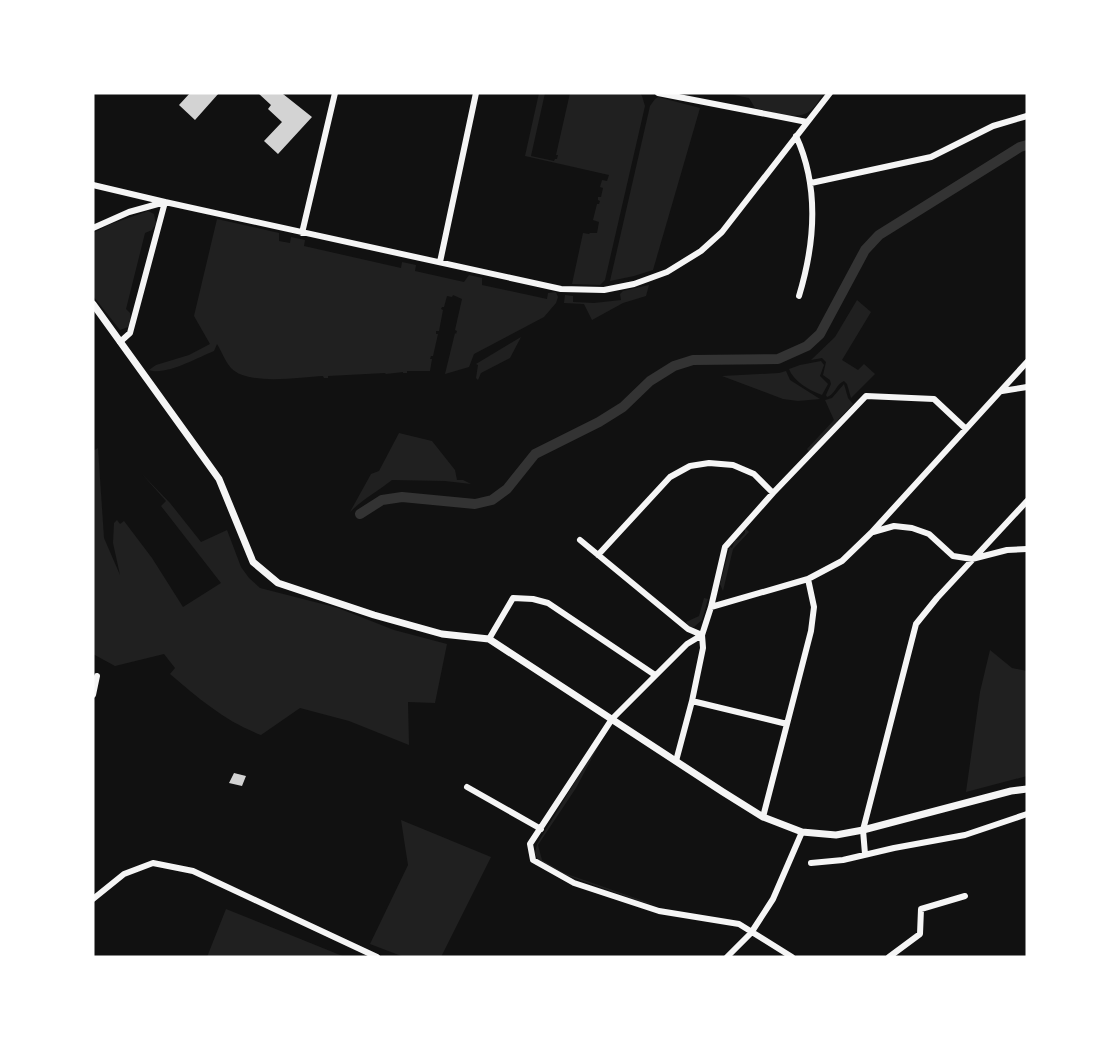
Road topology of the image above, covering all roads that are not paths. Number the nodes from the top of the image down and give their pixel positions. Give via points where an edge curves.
1 (335, 93) edge
2 (476, 93) edge
3 (658, 93) edge
4 (830, 93) edge
5 (1027, 116) edge
6 (807, 122) junction
7 (796, 136) junction
8 (811, 183) junction
9 (93, 185) edge
10 (165, 202) junction
11 (93, 228) edge
12 (302, 233) junction
13 (440, 262) junction
14 (799, 296) dead end
15 (93, 304) edge
16 (120, 342) junction
17 (1027, 362) edge
18 (1027, 387) edge
19 (1002, 391) junction
20 (966, 429) junction
21 (773, 493) junction
22 (1027, 500) edge
23 (871, 533) junction
24 (580, 540) dead end
25 (1027, 549) edge
26 (598, 555) junction
27 (972, 559) junction
28 (808, 579) junction
29 (711, 607) junction
30 (702, 635) junction
31 (489, 639) junction
32 (655, 675) junction
33 (97, 676) dead end
34 (93, 695) edge
35 (692, 701) junction
36 (612, 719) junction
37 (787, 724) junction
38 (676, 761) junction
39 (467, 787) dead end
40 (1027, 789) edge
41 (1027, 814) edge
42 (763, 817) junction
43 (541, 829) junction
44 (863, 830) junction
45 (802, 832) junction
46 (865, 854) junction
47 (811, 863) dead end
48 (965, 896) dead end
49 (93, 899) edge
50 (751, 933) junction
51 (377, 957) edge
52 (726, 957) edge
53 (792, 957) edge
54 (889, 957) edge

1 - 12 street
2 - 13 street
3 - 6 street
4 - 6 street
5 - 8 street via 993,126 931,157
6 - 7 street
7 - 8 street
7 - 13 street via 722,232 667,272 634,284 604,290 561,289
8 - 14 street via 813,231
9 - 10 street
10 - 11 street
10 - 12 street
10 - 16 street via 130,333
12 - 13 street
15 - 16 street
16 - 31 street via 219,479 253,562 278,583 442,634
17 - 19 street
18 - 19 street
19 - 20 street
20 - 21 street via 934,399 866,396
20 - 23 street
21 - 26 street via 754,474 733,465 690,466 670,477
21 - 29 street via 725,547
22 - 27 street
23 - 27 street via 894,526 912,528 929,534 953,556
23 - 28 street via 842,561
24 - 26 street
25 - 27 street
26 - 30 street via 688,629
27 - 44 street via 916,624
28 - 29 street
28 - 37 street via 814,607 811,631
29 - 30 street
30 - 32 street
30 - 35 street
31 - 32 street via 513,598 533,599 548,603
31 - 36 street
32 - 36 street
33 - 34 street
35 - 37 street
35 - 38 street
36 - 38 street
36 - 43 street
37 - 42 street
38 - 42 street
39 - 43 street
40 - 44 street
41 - 46 street via 965,835
42 - 45 street
43 - 50 street via 530,844 533,860 574,883 659,911 739,924
44 - 45 street via 836,835
44 - 46 street
45 - 50 street via 773,899
46 - 47 street
48 - 54 street via 920,909 920,934
49 - 51 street via 124,874 153,863 193,872
50 - 52 street
50 - 53 street

